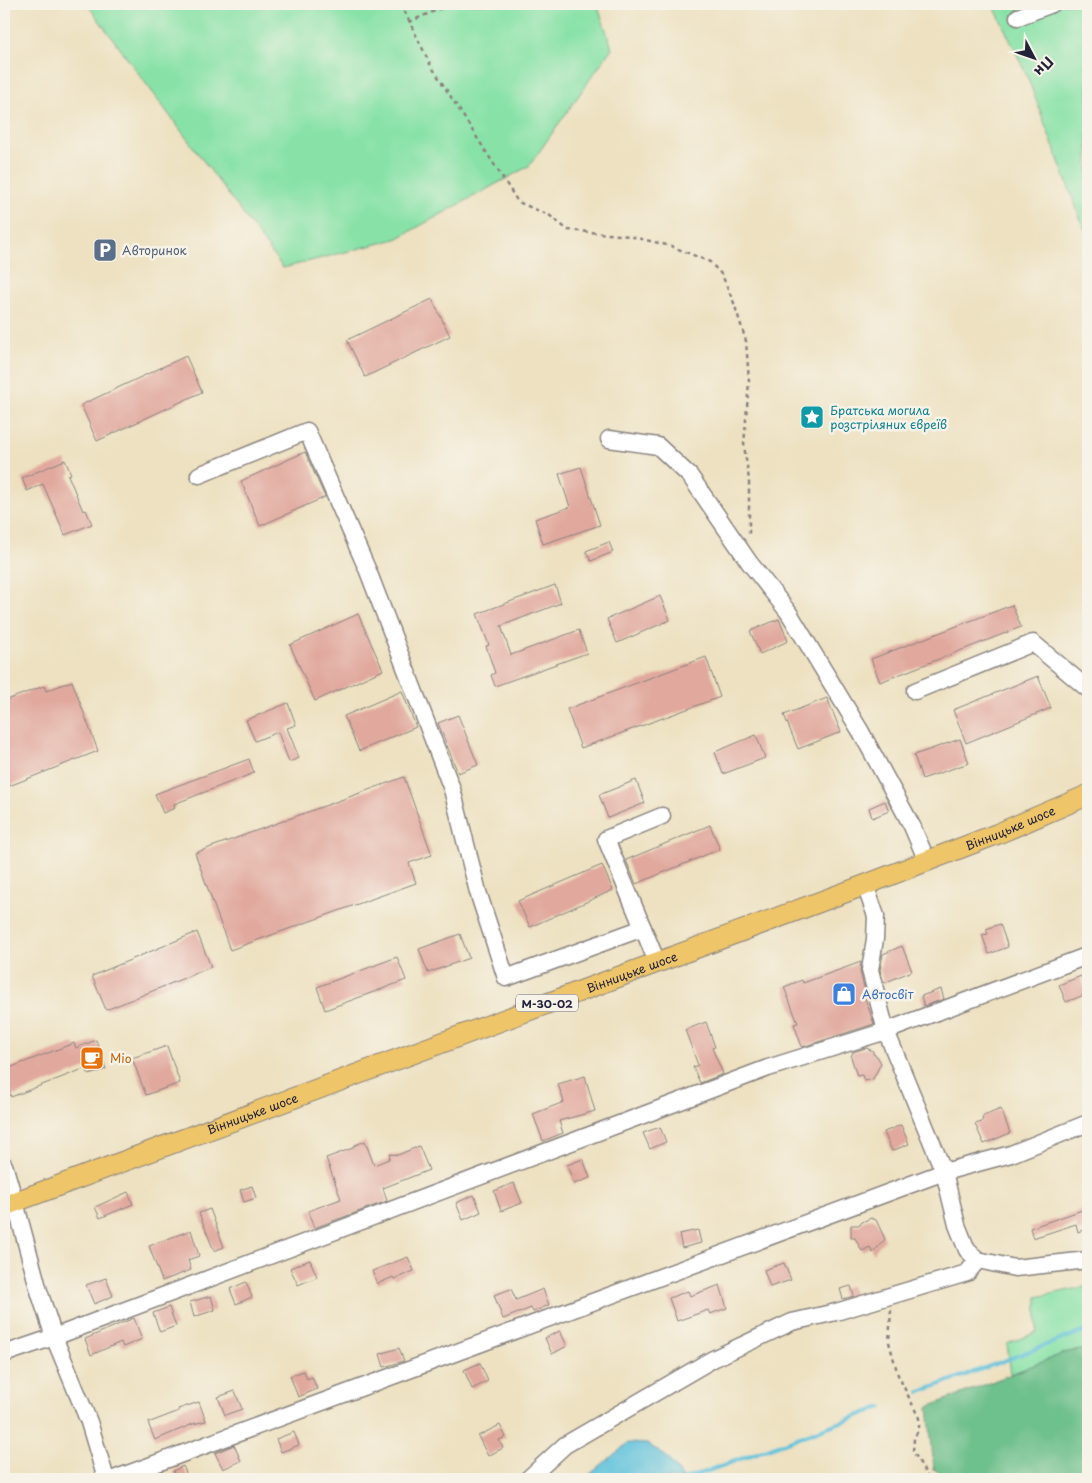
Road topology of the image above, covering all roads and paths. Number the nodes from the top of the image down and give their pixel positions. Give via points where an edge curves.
1 (401, 4) edge
2 (451, 4) edge
3 (1052, 4) edge
4 (1018, 17) dead end
5 (409, 22) junction
6 (609, 439) dead end
7 (199, 475) dead end
8 (749, 562) junction
9 (1088, 689) edge
10 (915, 691) dead end
11 (1088, 795) edge
12 (662, 816) dead end
13 (927, 861) junction
14 (865, 885) junction
15 (643, 928) junction
16 (1084, 957) dead end
17 (657, 962) junction
18 (886, 1031) junction
19 (1088, 1124) edge
20 (4, 1164) edge
21 (944, 1172) junction
22 (6, 1180) edge
23 (10, 1204) edge
24 (978, 1260) junction
25 (1088, 1260) edge
26 (1015, 1268) junction
27 (967, 1273) junction
28 (892, 1295) junction
29 (54, 1337) junction
30 (4, 1354) edge
31 (532, 1476) edge
32 (106, 1479) edge
33 (114, 1479) edge
34 (518, 1479) edge
35 (929, 1479) edge

1 - 5 path
2 - 5 path
3 - 4 street
5 - 8 path via 430,64 518,202 549,215 568,230 629,236 671,246 710,262 722,275 746,341 749,381 744,445 749,480
6 - 8 street via 658,446 690,476
7 - 15 street via 307,431 368,570 452,789 478,892 506,978
8 - 13 street via 790,613 861,732 912,826
9 - 10 street via 1034,643
11 - 13 main road, Вінницьке шосе / М-30-02
12 - 15 street via 606,839
13 - 14 main road, Вінницьке шосе / М-30-02
14 - 17 main road, Вінницьке шосе / М-30-02
14 - 18 street via 876,916 870,970
15 - 17 street
16 - 18 street
17 - 23 main road, Вінницьке шосе / М-30-02
18 - 21 street
18 - 29 street via 758,1072
19 - 21 street via 1011,1154
20 - 22 street
21 - 24 street via 957,1225 967,1250
21 - 33 street
22 - 23 street
23 - 29 street
24 - 26 street
24 - 27 street
25 - 26 street
26 - 27 street
27 - 28 street
28 - 31 street via 792,1322 713,1359 565,1445
28 - 35 path via 889,1342 898,1375 919,1418 913,1451
29 - 30 street
29 - 32 street via 88,1422
31 - 34 street

